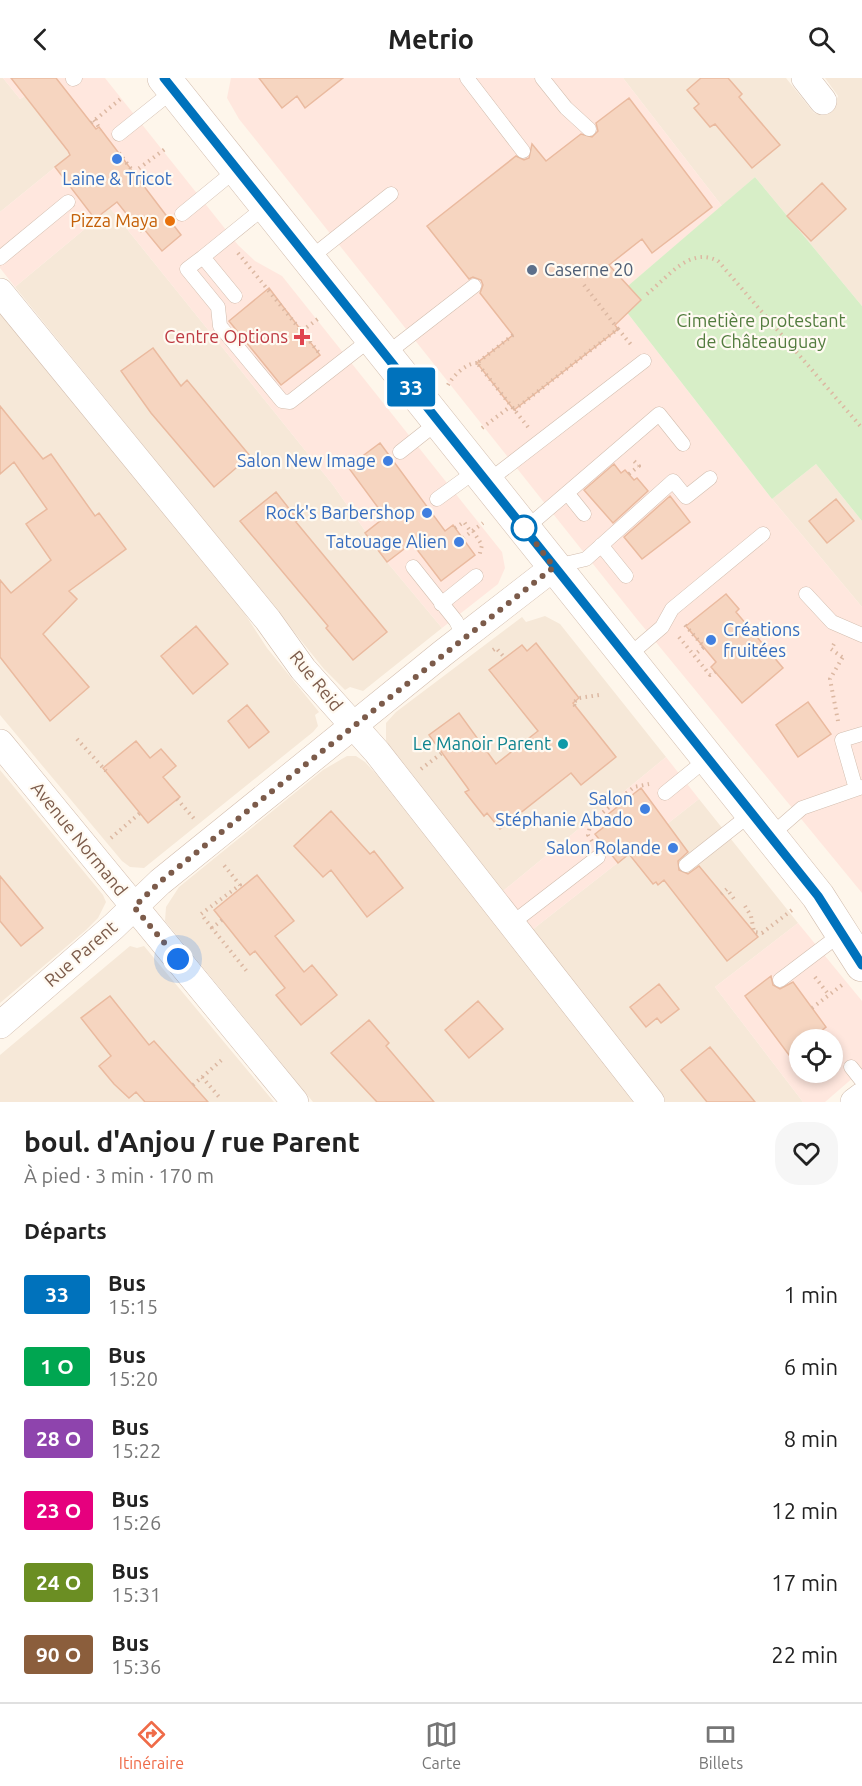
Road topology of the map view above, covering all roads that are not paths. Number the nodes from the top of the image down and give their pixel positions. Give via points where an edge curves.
1 (467, 78) edge
2 (542, 78) edge
3 (805, 78) edge
4 (176, 82) edge
5 (823, 101) dead end
6 (589, 129) dead end
7 (119, 134) dead end
8 (524, 150) dead end
9 (237, 169) junction
10 (391, 194) dead end
11 (68, 202) dead end
12 (266, 206) junction
13 (182, 214) dead end
14 (0, 258) edge
15 (203, 258) junction
16 (309, 259) junction
17 (474, 286) dead end
18 (0, 292) edge
19 (235, 296) dead end
20 (378, 346) junction
21 (644, 362) dead end
22 (439, 422) junction
23 (683, 444) dead end
24 (400, 452) dead end
25 (482, 476) junction
26 (710, 478) dead end
27 (568, 494) junction
28 (437, 499) dead end
29 (584, 514) dead end
30 (525, 529) junction
31 (763, 534) dead end
32 (601, 545) junction
33 (413, 567) dead end
34 (554, 567) junction
35 (476, 570) road end
36 (626, 576) dead end
37 (806, 594) dead end
38 (441, 604) junction
39 (862, 635) edge
40 (464, 637) junction
41 (627, 657) junction
42 (353, 726) junction
43 (862, 734) edge
44 (0, 742) edge
45 (708, 758) junction
46 (859, 788) edge
47 (665, 793) dead end
48 (761, 824) junction
49 (598, 857) dead end
50 (686, 865) dead end
51 (134, 907) junction
52 (511, 924) junction
53 (852, 929) edge
54 (856, 972) edge
55 (780, 980) dead end
56 (0, 1025) edge
57 (851, 1067) dead end
58 (862, 1081) edge
59 (862, 1096) edge
60 (295, 1102) edge
61 (651, 1102) edge
62 (854, 1102) edge

1 - 8 lane
2 - 6 lane
3 - 5 street
4 - 7 lane
4 - 9 street
9 - 12 street
9 - 13 lane
10 - 16 lane
11 - 14 lane
12 - 15 lane
12 - 16 street
15 - 19 lane
15 - 20 lane via 187,269 218,307 220,326 282,401 290,402
16 - 20 street
17 - 20 lane
18 - 42 street, Rue Reid
20 - 22 street
21 - 25 lane
22 - 24 lane
22 - 25 street
23 - 27 lane via 659,414
25 - 28 lane
25 - 30 street
26 - 32 lane via 686,497 673,481
27 - 29 lane
27 - 30 lane
30 - 34 street
31 - 41 lane via 672,609 662,627
32 - 34 lane via 586,559
32 - 36 lane
33 - 38 lane
34 - 40 street, Rue Parent
34 - 41 street
35 - 38 lane
37 - 39 lane via 832,622
38 - 40 lane
40 - 42 street, Rue Parent
41 - 45 street
42 - 51 street, Rue Parent via 204,836
42 - 52 street, Rue Reid
43 - 46 lane via 842,740
44 - 51 street, Avenue Normand
45 - 47 lane
45 - 48 street
46 - 48 lane
48 - 50 lane
48 - 53 street via 805,903
49 - 52 lane
51 - 56 street, Rue Parent
51 - 60 street, Avenue Normand
52 - 61 street, Rue Reid
53 - 54 street
53 - 55 lane
57 - 58 lane
59 - 62 street

